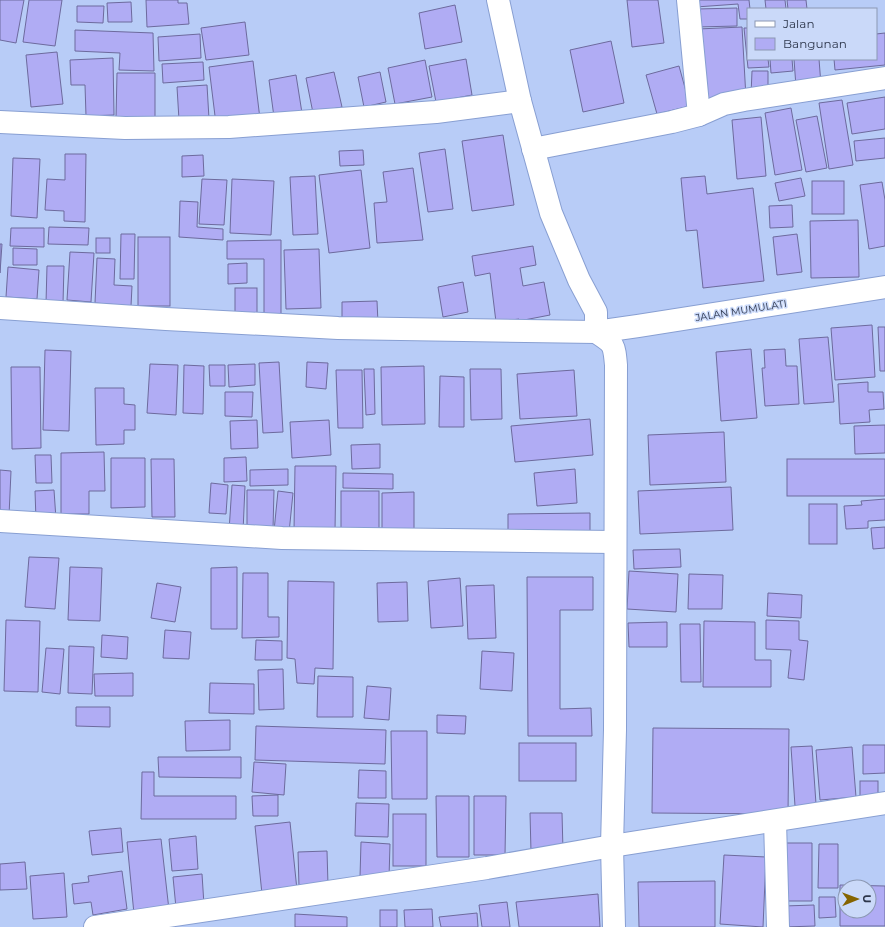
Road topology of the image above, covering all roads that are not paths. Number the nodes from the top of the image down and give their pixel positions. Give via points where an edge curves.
1 (498, 0) edge
2 (688, 0) edge
3 (885, 78) edge
4 (520, 102) junction
5 (699, 115) junction
6 (0, 122) edge
7 (533, 149) junction
8 (885, 287) edge
9 (0, 308) edge
10 (596, 332) junction
11 (0, 521) edge
12 (614, 542) junction
13 (885, 803) edge
14 (775, 820) junction
15 (612, 846) junction
16 (99, 927) edge
17 (614, 927) edge
18 (778, 927) edge

1 - 4 street
2 - 5 street
3 - 5 street via 744,100 724,104
4 - 6 street via 436,112 229,127 125,128
4 - 7 street
5 - 7 street
7 - 10 street via 551,213 579,280 596,312
8 - 10 street, JALAN MUMULATI
9 - 10 street, JALAN MUMULATI via 338,328
10 - 12 street via 612,343 615,352
11 - 12 street via 282,538
12 - 15 street via 615,730
13 - 14 street
14 - 15 street
14 - 18 street
15 - 16 street via 487,868
15 - 17 street

